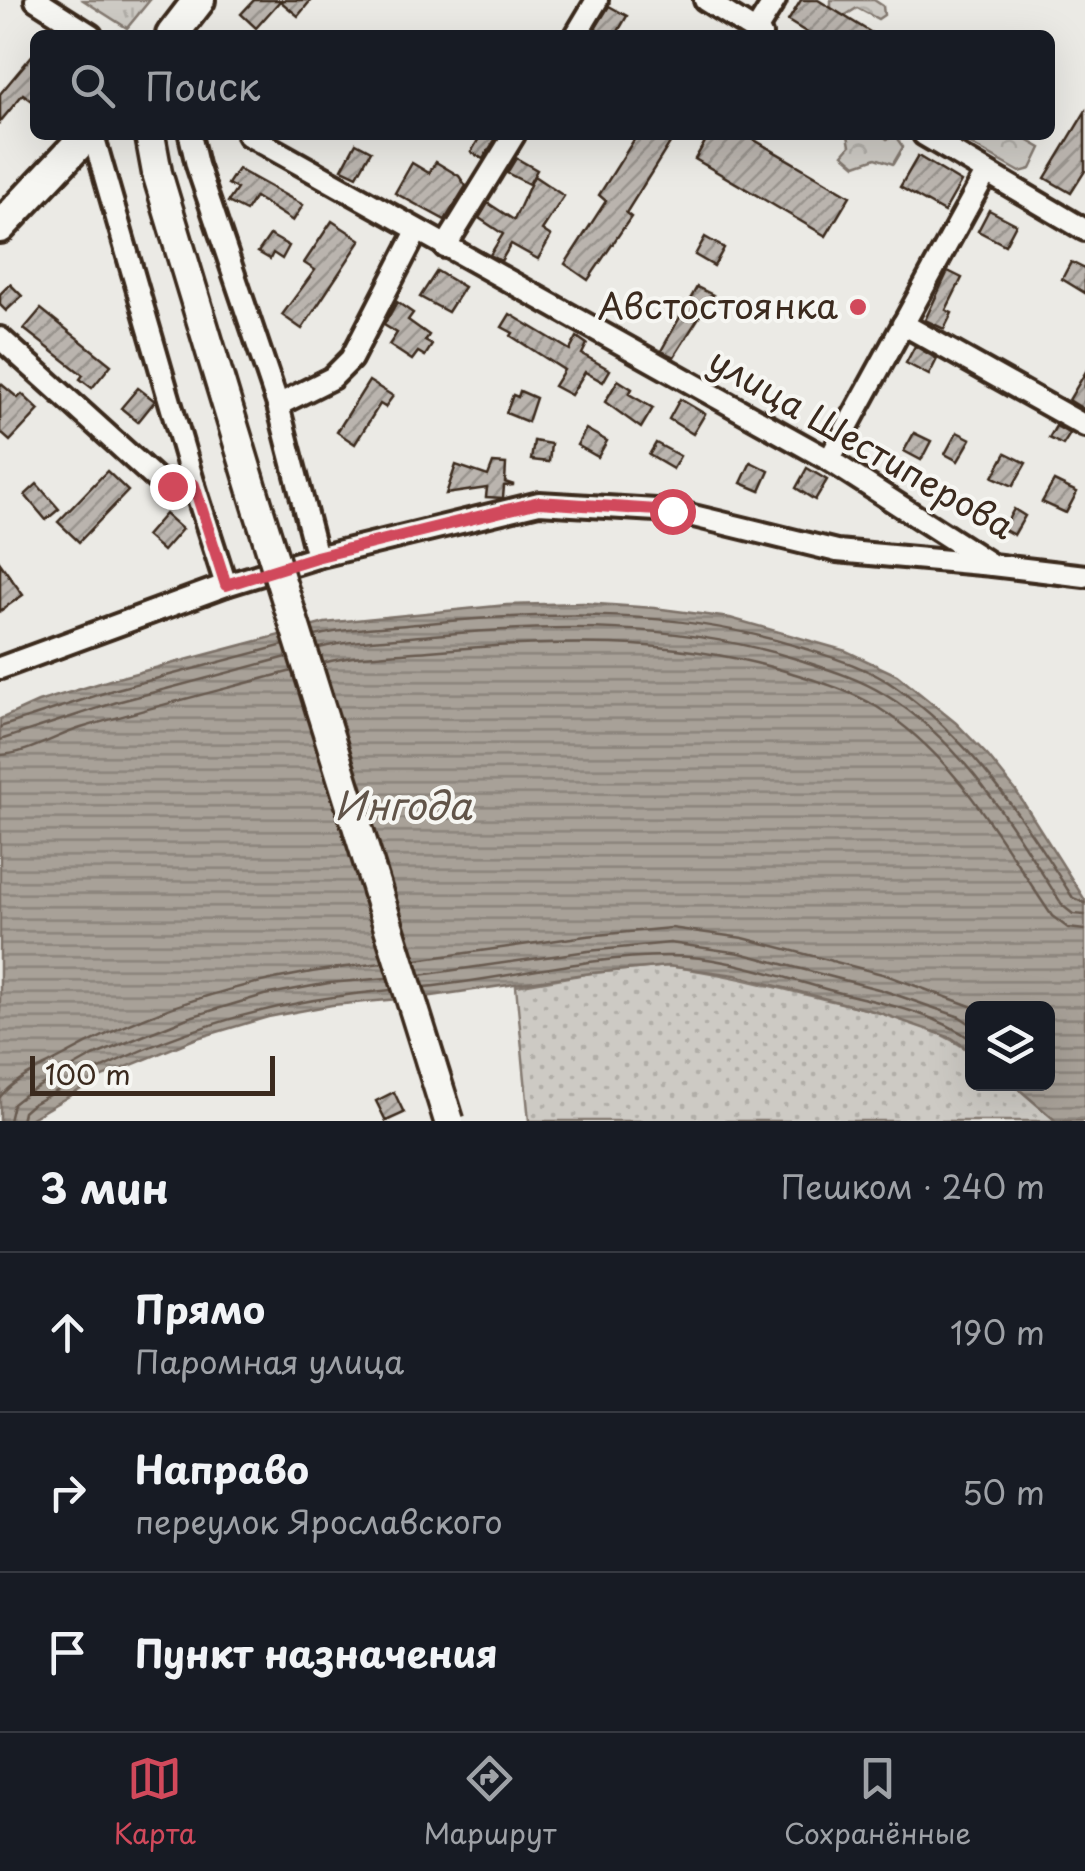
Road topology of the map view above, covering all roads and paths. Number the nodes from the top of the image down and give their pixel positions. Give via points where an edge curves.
1 (36, 0) edge
2 (199, 0) edge
3 (597, 0) edge
4 (705, 0) edge
5 (775, 0) edge
6 (83, 30) edge
7 (176, 30) edge
8 (579, 30) edge
9 (753, 30) edge
10 (760, 30) edge
11 (85, 140) edge
12 (91, 140) edge
13 (151, 140) edge
14 (191, 140) edge
15 (257, 140) edge
16 (511, 140) edge
17 (938, 140) edge
18 (986, 172) junction
19 (0, 227) edge
20 (1085, 230) edge
21 (417, 231) junction
22 (446, 247) junction
23 (903, 324) junction
24 (0, 338) edge
25 (278, 405) junction
26 (1085, 426) edge
27 (830, 460) junction
28 (194, 485) junction
29 (316, 557) junction
30 (992, 566) junction
31 (1085, 576) edge
32 (226, 585) junction
33 (0, 668) edge
34 (449, 1121) edge

1 - 6 street
2 - 7 main road
3 - 8 street
4 - 9 street
5 - 10 street
11 - 19 main road
12 - 28 street
13 - 34 street, bridge
14 - 25 street
15 - 21 street, улица Шестиперова
16 - 22 street
17 - 18 street
18 - 20 street
18 - 23 street
21 - 22 street, улица Шестиперова
21 - 25 street via 351,359 332,378
22 - 27 street, улица Шестиперова
23 - 26 street
23 - 27 street
24 - 28 street via 156,478
25 - 29 street
27 - 30 street, улица Шестиперова
28 - 32 street
29 - 30 street via 539,502 672,511 837,551
29 - 32 street
30 - 31 street, улица Шестиперова
32 - 33 street

